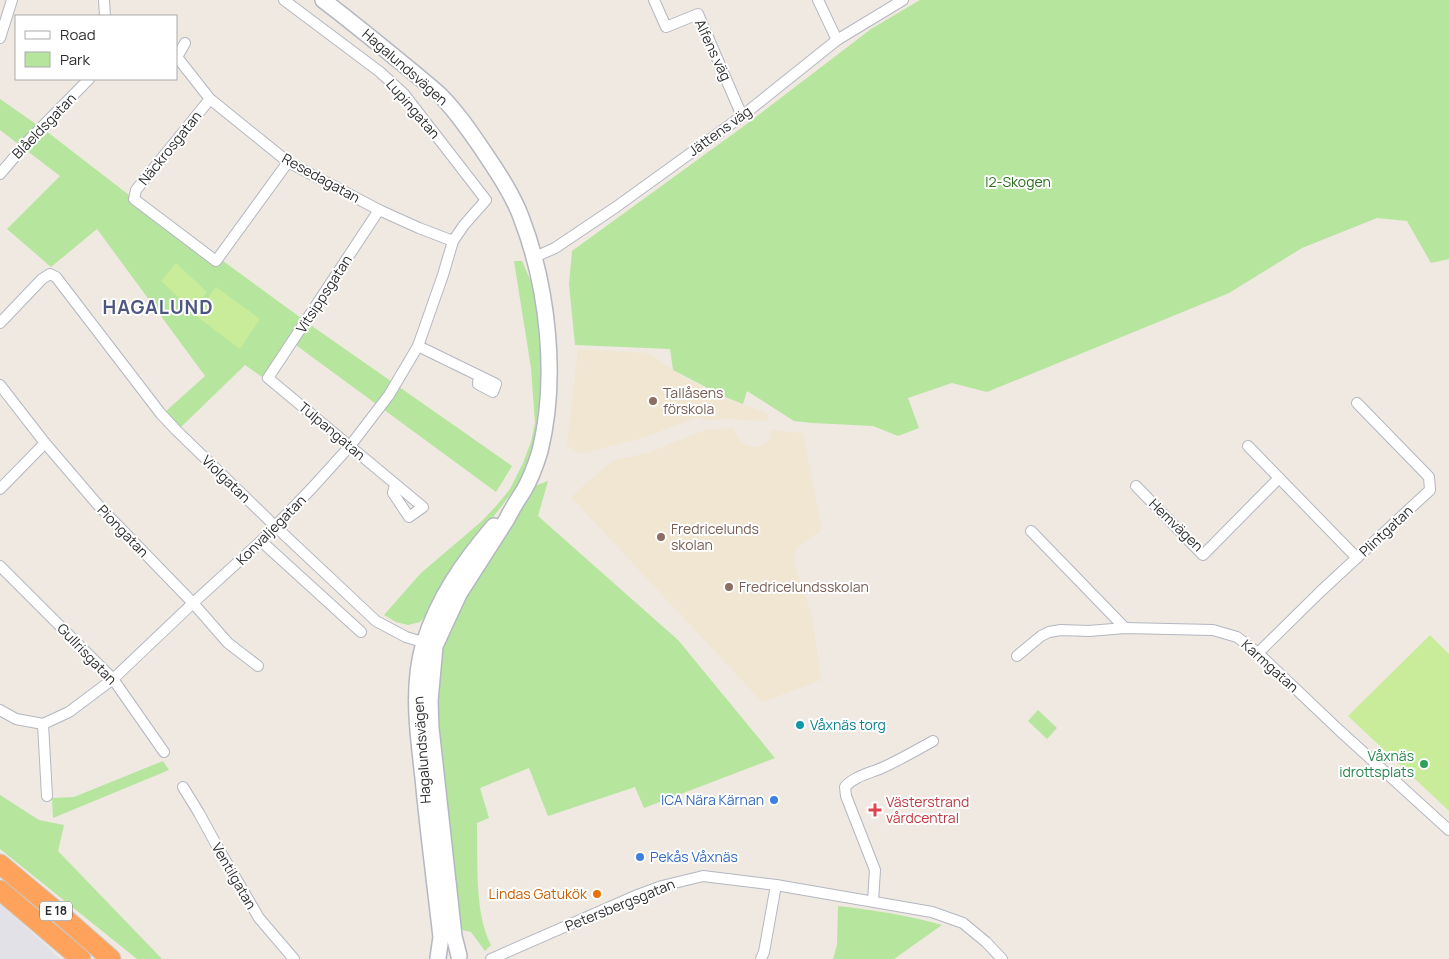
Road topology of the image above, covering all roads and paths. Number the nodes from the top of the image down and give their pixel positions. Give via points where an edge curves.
1 (12, 0) edge
2 (104, 0) edge
3 (284, 0) edge
4 (323, 0) edge
5 (654, 0) edge
6 (818, 0) edge
7 (902, 0) edge
8 (105, 15) edge
9 (0, 38) edge
10 (837, 40) junction
11 (185, 43) dead end
12 (178, 55) edge
13 (178, 58) edge
14 (88, 80) edge
15 (210, 99) junction
16 (742, 116) junction
17 (288, 162) junction
18 (0, 174) edge
19 (379, 210) junction
20 (453, 241) junction
21 (534, 257) junction
22 (0, 323) edge
23 (418, 346) junction
24 (479, 376) dead end
25 (268, 378) joint
26 (0, 385) edge
27 (1356, 403) dead end
28 (45, 443) junction
29 (350, 446) junction
30 (1248, 446) dead end
31 (1279, 478) junction
32 (395, 485) dead end
33 (1136, 486) dead end
34 (0, 489) edge
35 (275, 526) junction
36 (1031, 531) dead end
37 (262, 541) junction
38 (1357, 558) junction
39 (0, 566) edge
40 (193, 603) junction
41 (1125, 628) junction
42 (361, 632) dead end
43 (430, 644) junction
44 (1258, 653) junction
45 (1017, 656) dead end
46 (258, 666) dead end
47 (114, 679) junction
48 (0, 710) edge
49 (43, 724) junction
50 (933, 741) dead end
51 (164, 752) dead end
52 (183, 787) dead end
53 (47, 796) dead end
54 (1449, 830) edge
55 (0, 864) edge
56 (776, 885) junction
57 (0, 890) edge
58 (873, 901) junction
59 (460, 957) edge
60 (496, 958) edge
61 (81, 959) edge
62 (112, 959) edge
63 (294, 959) edge
64 (438, 959) edge
65 (761, 959) edge
66 (1002, 959) edge

1 - 9 street
2 - 8 street
3 - 20 street, Lupingatan via 380,72 404,94 486,200
4 - 21 street, Hagalundsvägen via 441,96 466,125 506,186 521,216
5 - 16 street, Alfens väg via 666,27 698,14
6 - 10 street
7 - 10 street, Jättens väg
10 - 16 street, Jättens väg
11 - 12 street, Resedagatan
13 - 15 street, Resedagatan
14 - 18 street, Blåeldsgatan
15 - 17 street, Resedagatan
15 - 17 street, Näckrosgatan via 136,190 134,199 216,261
16 - 21 street, Jättens väg via 555,248
17 - 19 street, Resedagatan
19 - 20 street, Resedagatan
19 - 25 street, Vitsippsgatan
20 - 23 street, Konvaljegatan
21 - 43 street, Hagalundsvägen via 544,300 548,344 548,403 540,451 526,488 449,586
22 - 35 street, Violgatan via 42,279 50,274 56,277 161,414
23 - 24 street
23 - 29 street, Konvaljegatan via 389,395
25 - 29 street, Tulpangatan
26 - 28 street, Piongatan
27 - 38 street, Plintgatan via 1429,478 1430,490
28 - 34 street
28 - 40 street, Piongatan via 98,506
29 - 32 street, Tulpangatan
29 - 35 street, Konvaljegatan
30 - 31 street
31 - 33 street, Hemvägen via 1203,555
31 - 38 street
35 - 37 street, Konvaljegatan
35 - 43 street, Violgatan via 376,621 406,638
36 - 41 street
37 - 40 street, Konvaljegatan
37 - 42 street
38 - 44 street, Plintgatan
39 - 47 street, Gullrisgatan
40 - 46 street, Piongatan via 228,643
40 - 47 street, Konvaljegatan
41 - 44 street, Karmgatan via 1212,630 1237,637
41 - 45 street, Karmgatan via 1049,632
43 - 59 street, Hagalundsvägen via 431,728 454,936
43 - 64 street, Hagalundsvägen via 419,664 417,719 441,937
44 - 54 street, Karmgatan
47 - 49 street, Konvaljegatan via 69,712
47 - 51 street, Gullrisgatan
48 - 49 street via 16,719
49 - 53 street
50 - 58 street via 852,780 845,787 875,870
52 - 63 street, Ventilgatan via 259,918
55 - 62 highway, E 18
56 - 58 street, Petersbergsgatan
56 - 60 street, Petersbergsgatan via 702,876 662,886
56 - 65 street
57 - 61 highway, E 18
58 - 66 street, Petersbergsgatan via 932,912 963,924
59 - 64 street via 449,954

